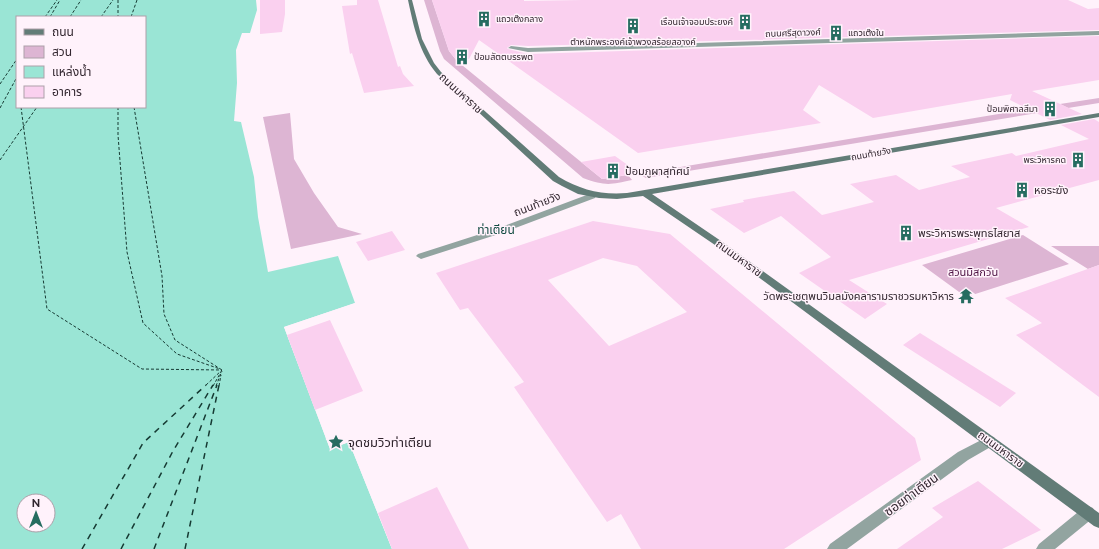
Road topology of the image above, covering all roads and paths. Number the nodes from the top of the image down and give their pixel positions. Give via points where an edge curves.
1 (410, 0) edge
2 (1099, 33) edge
3 (511, 48) dead end
4 (1099, 116) edge
5 (644, 193) junction
6 (592, 196) junction
7 (421, 256) dead end
8 (989, 441) junction
9 (1094, 517) edge
10 (835, 549) edge
11 (1044, 549) edge

1 - 6 street, ถนนมหาราช via 422,49 439,73 556,179 570,188
2 - 3 street, ถนนศรีสุดาวงศ์ via 528,50
4 - 5 street, ถนนท้ายวัง
5 - 6 street, ถนนมหาราช via 610,198
5 - 8 street, ถนนมหาราช via 718,243
6 - 7 street, ถนนท้ายวัง via 502,230
8 - 9 street, ถนนมหาราช
8 - 10 street, ซอยท่าเตียน via 963,456
9 - 11 street

